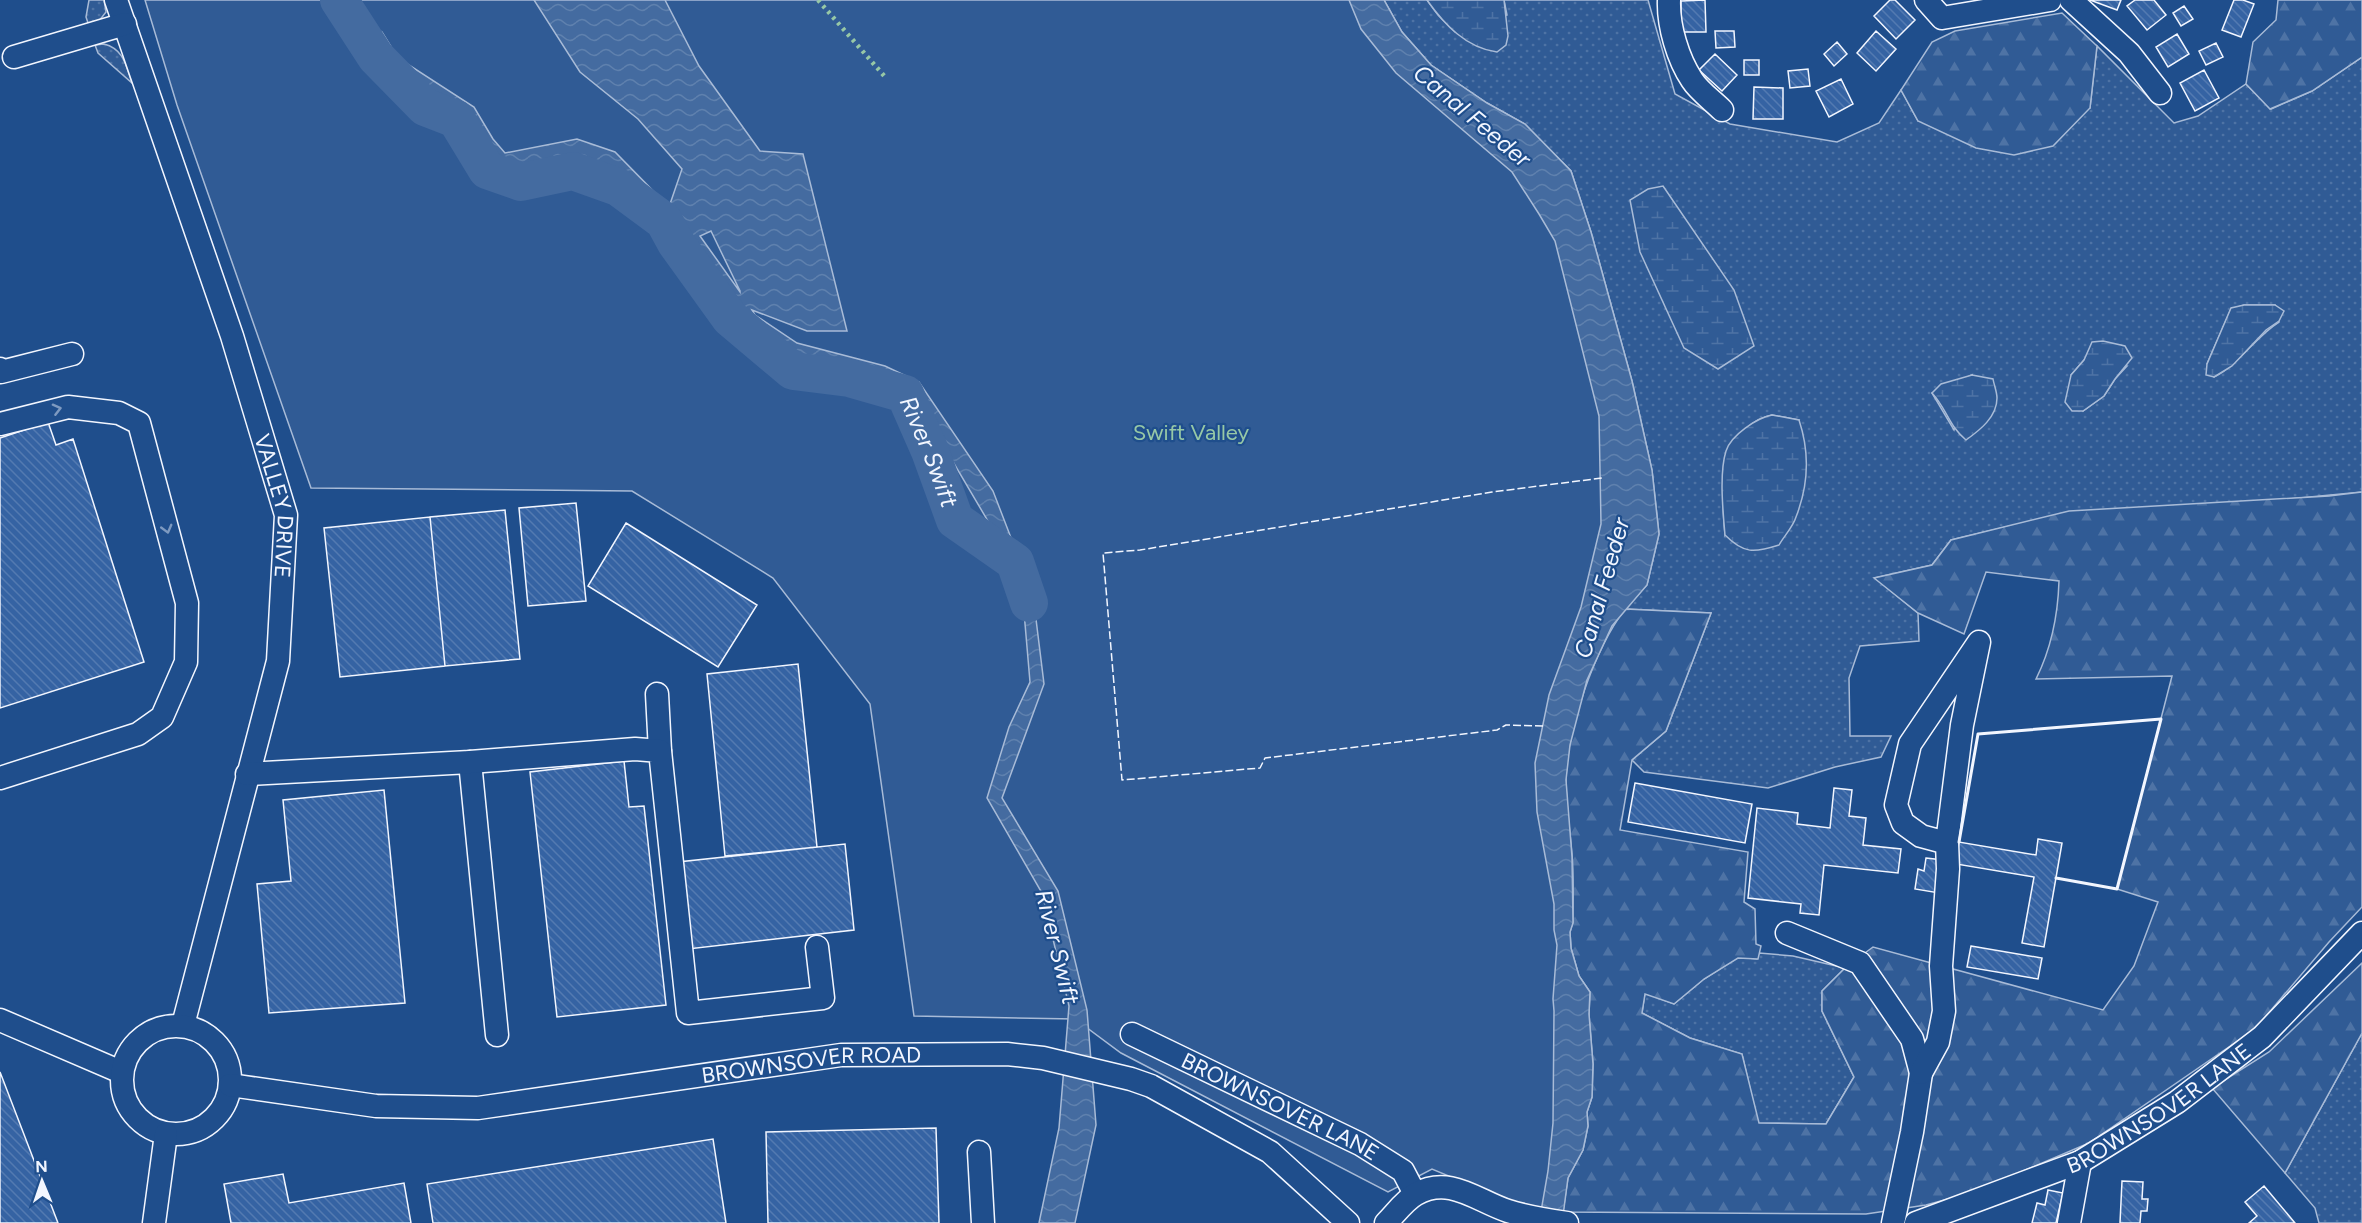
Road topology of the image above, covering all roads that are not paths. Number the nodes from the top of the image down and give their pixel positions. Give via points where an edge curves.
1 (116, 0) edge
2 (1669, 0) edge
3 (1926, 0) edge
4 (2050, 0) edge
5 (2071, 0) edge
6 (125, 24) junction
7 (14, 57) dead end
8 (2160, 93) dead end
9 (1722, 110) dead end
10 (72, 354) dead end
11 (0, 369) edge
12 (0, 424) edge
13 (657, 694) dead end
14 (660, 751) junction
15 (470, 762) junction
16 (247, 774) junction
17 (0, 778) edge
18 (1947, 843) junction
19 (1787, 933) dead end
20 (2362, 933) edge
21 (817, 946) dead end
22 (0, 1020) edge
23 (183, 1025) junction
24 (1132, 1034) dead end
25 (497, 1035) dead end
26 (121, 1072) junction
27 (1921, 1073) junction
28 (230, 1085) junction
29 (166, 1134) junction
30 (979, 1152) dead end
31 (2080, 1162) junction
32 (1415, 1194) junction
33 (154, 1223) edge
34 (983, 1223) edge
35 (1348, 1223) edge
36 (1386, 1223) edge
37 (1566, 1223) edge
38 (1893, 1223) edge
39 (1916, 1223) edge
40 (2068, 1223) edge

1 - 6 street, VALLEY DRIVE
2 - 9 street via 1685,68 1693,82
3 - 4 street via 1942,18
5 - 8 street via 2129,53
6 - 7 street
6 - 16 street, VALLEY DRIVE via 232,336 286,515 278,661
10 - 11 street via 1,372
12 -> 17 street via 68,406 118,413 139,423 187,603 186,662 162,717 138,734
13 - 14 street
14 - 15 street via 635,749
14 - 21 street via 688,1013 823,998
15 - 16 street
15 - 25 street
16 - 23 street, VALLEY DRIVE
18 - 18 street via 1962,725 1980,642 1910,744 1896,805 1903,823 1921,836
18 - 27 street via 1941,966 1944,1011 1938,1042
19 - 27 street via 1860,963 1912,1039
20 - 31 street, BROWNSOVER LANE via 2262,1037 2177,1102
22 - 26 street
23 - 26 street via 166,1026 143,1037 126,1055
23 - 28 street via 213,1039 226,1060
24 - 32 street, BROWNSOVER LANE via 1360,1144 1403,1171
26 - 29 street via 121,1088 132,1112 150,1128
27 - 38 street
28 - 29 street via 226,1102 216,1117 184,1134
28 - 35 street, BROWNSOVER ROAD via 376,1106 478,1108 841,1055 1007,1054 1043,1058 1151,1086 1270,1152
29 - 33 street
30 - 34 street
31 - 39 street, BROWNSOVER LANE
31 - 40 street
32 - 36 street
32 - 37 street via 1457,1188 1505,1210

